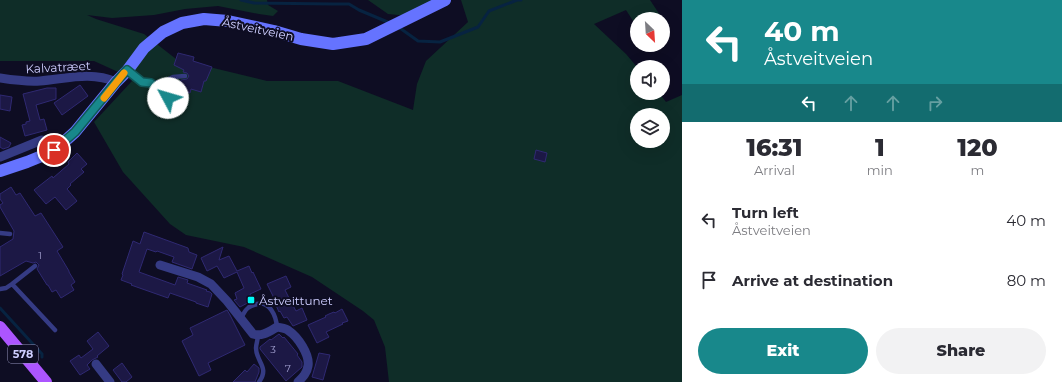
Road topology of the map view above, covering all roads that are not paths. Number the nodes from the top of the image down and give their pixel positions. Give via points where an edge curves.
1 (445, 0) edge
2 (127, 70) junction
3 (185, 76) dead end
4 (0, 78) edge
5 (116, 82) junction
6 (151, 83) junction
7 (168, 98) dead end
8 (42, 140) dead end
9 (0, 157) edge
10 (0, 171) edge
11 (0, 233) edge
12 (10, 234) dead end
13 (160, 265) dead end
14 (35, 266) dead end
15 (12, 284) junction
16 (0, 289) edge
17 (241, 318) junction
18 (0, 327) edge
19 (277, 327) junction
20 (55, 330) dead end
21 (258, 335) junction
22 (96, 364) dead end
23 (46, 382) edge
24 (110, 382) edge
25 (259, 382) edge
26 (298, 382) edge

1 - 2 street, Åstveitveien via 366,39 333,44 228,21 204,19 182,23 163,32 144,48
2 - 5 street, Åstveitveien
2 - 6 lane via 142,82
3 - 6 lane
4 - 5 street, Kalvatræet via 39,81 91,76 108,78
5 - 10 street, Åstveitveien via 75,132 54,150
6 - 7 lane
8 - 9 street
11 - 12 lane
13 - 17 street via 198,277 211,284
14 - 15 lane
15 - 16 lane
15 - 20 lane
17 - 19 lane via 247,308 260,304 268,306 276,319
17 - 21 street via 253,334
18 - 23 main road, 578
19 - 21 street via 266,334
19 - 26 street via 288,330 298,338 308,357 305,375
21 - 25 lane via 256,348 263,370 263,377
22 - 24 street

